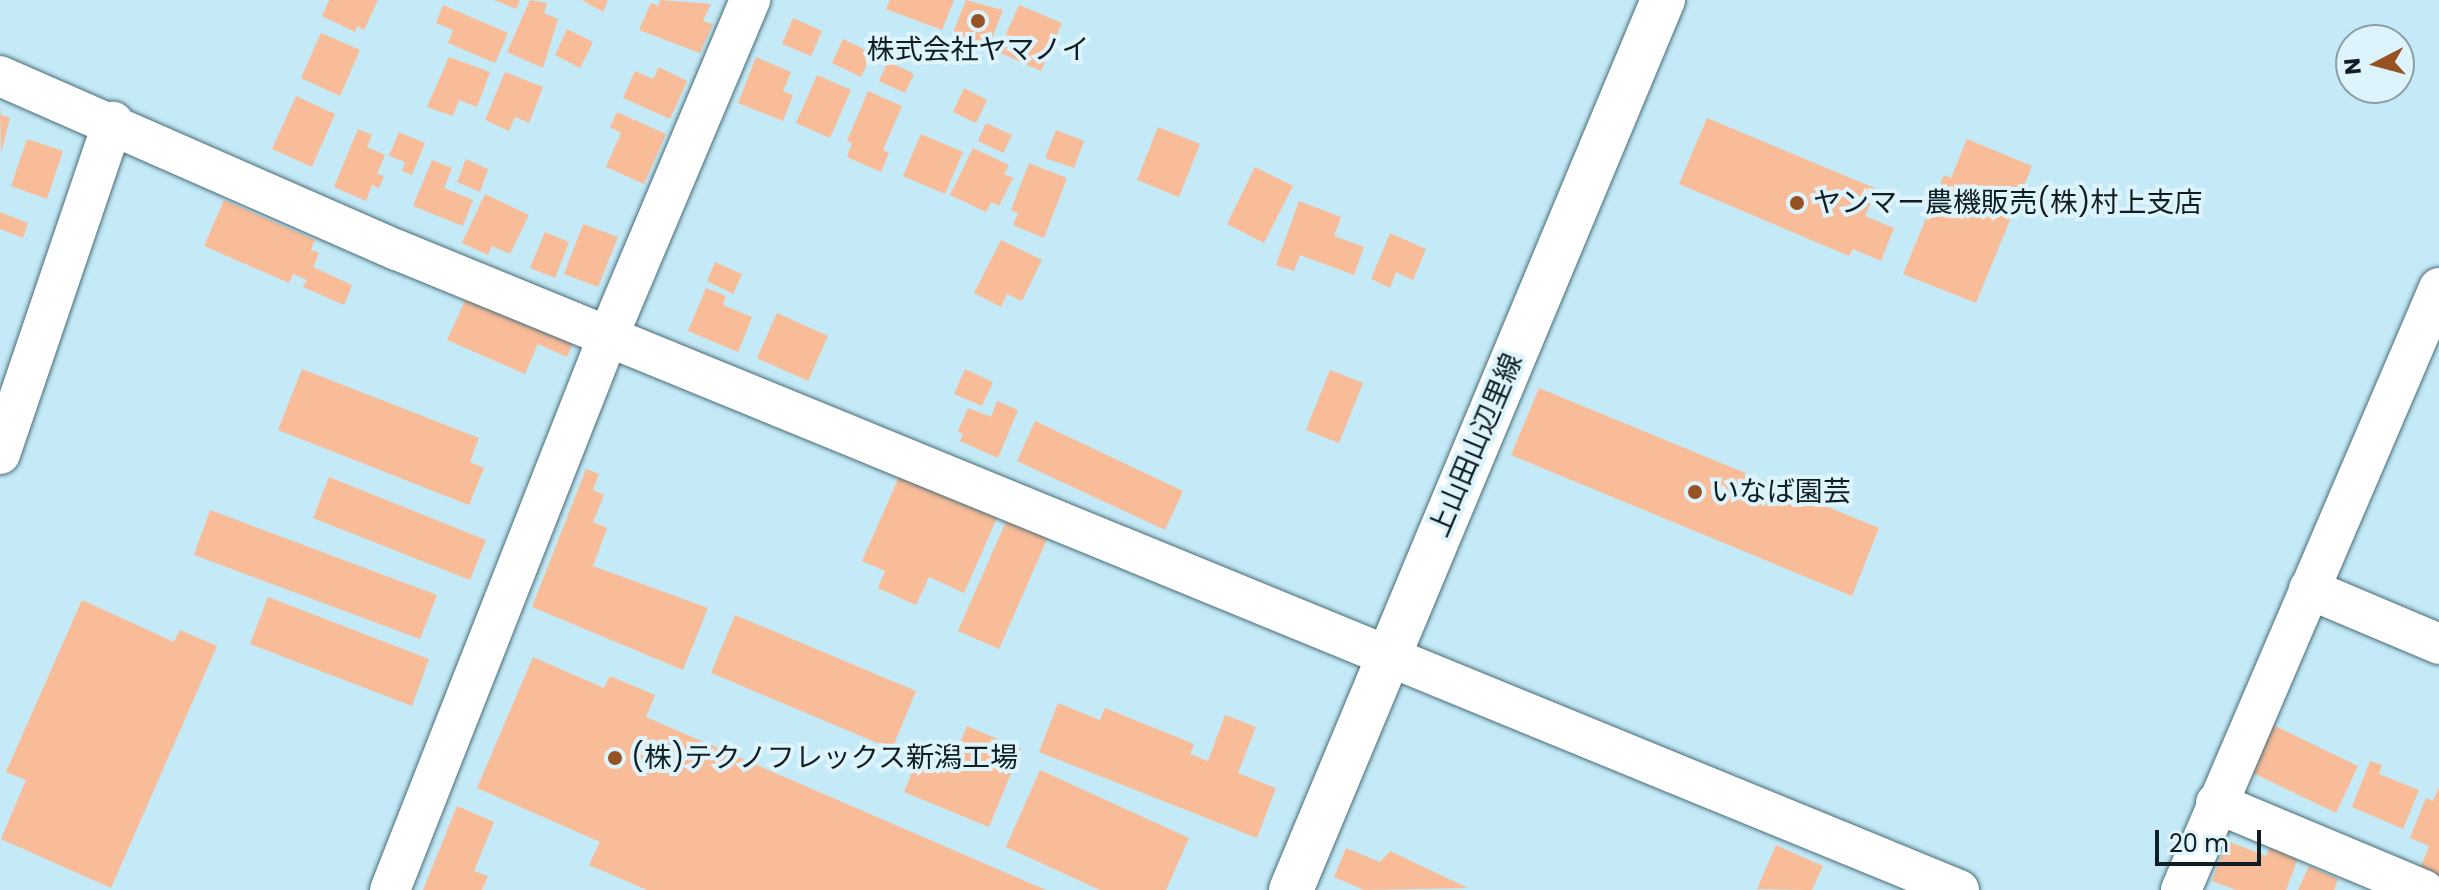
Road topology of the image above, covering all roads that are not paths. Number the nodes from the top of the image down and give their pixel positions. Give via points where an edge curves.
1 (750, 0) edge
2 (1663, 0) edge
3 (0, 76) edge
4 (113, 122) junction
5 (2439, 288) edge
6 (609, 334) junction
7 (0, 454) edge
8 (2309, 589) junction
9 (2439, 644) edge
10 (1387, 659) junction
11 (2216, 803) junction
12 (1885, 876) edge
13 (390, 890) edge
14 (1291, 890) edge
15 (1959, 890) edge
16 (2181, 890) edge
17 (2424, 890) edge

1 - 6 street
2 - 10 main road, 上山田山辺里線
3 - 4 street
4 - 6 street via 397,250
4 - 7 street
5 - 8 street
6 - 10 street
6 - 13 street
8 - 9 street
8 - 11 street
10 - 12 street
10 - 14 main road, 上山田山辺里線
11 - 16 street
11 - 17 street
12 - 15 street

